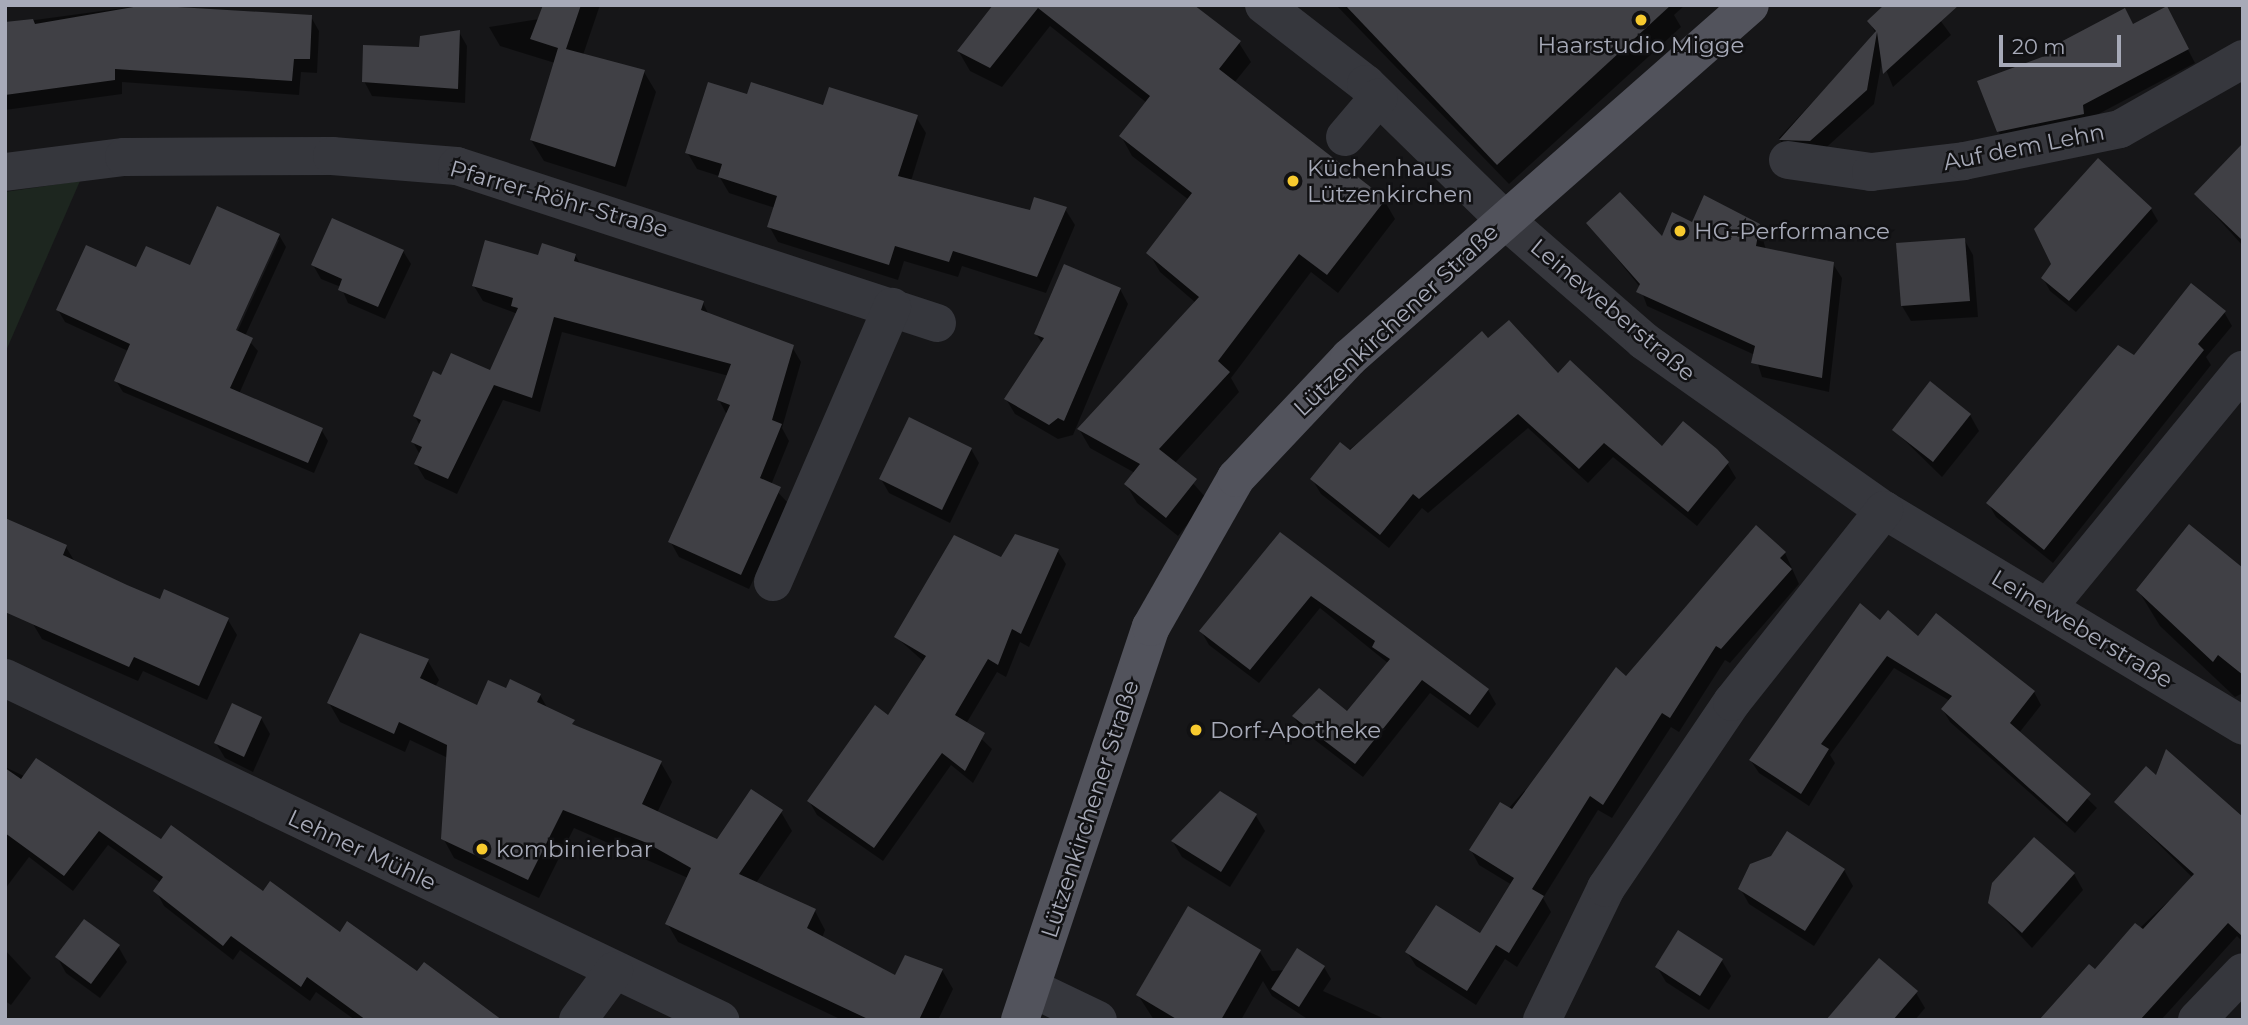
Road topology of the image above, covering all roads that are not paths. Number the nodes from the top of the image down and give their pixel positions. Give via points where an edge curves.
1 (1264, 5) edge
2 (1750, 5) edge
3 (2243, 59) edge
4 (1379, 97) junction
5 (1345, 137) dead end
6 (1788, 160) dead end
7 (5, 172) edge
8 (1505, 220) junction
9 (892, 307) junction
10 (937, 323) dead end
11 (2243, 370) edge
12 (1884, 510) junction
13 (774, 582) dead end
14 (2048, 607) junction
15 (5, 678) edge
16 (2243, 726) edge
17 (614, 971) junction
18 (2243, 972) edge
19 (1026, 1004) edge
20 (578, 1020) edge
21 (720, 1020) edge
22 (1098, 1020) edge
23 (1542, 1020) edge
24 (2197, 1020) edge

1 - 4 street, Leineweberstraße
2 - 8 main road, Lützenkirchener Straße
3 - 6 street, Auf dem Lehn via 2120,130 1964,161 1871,172
4 - 5 street
4 - 8 street, Leineweberstraße
7 - 9 street, Pfarrer-Röhr-Straße via 124,157 332,156 457,166
8 - 12 street, Leineweberstraße via 1644,341
8 - 19 main road, Lützenkirchener Straße via 1291,416 1205,525 1151,626
9 - 10 street, Pfarrer-Röhr-Straße
9 - 13 street
11 - 14 street
12 - 14 street, Leineweberstraße
12 - 23 street via 1732,702 1627,856
14 - 16 street, Leineweberstraße
15 - 17 street, Lehner Mühle
17 - 20 street
17 - 21 street, Lehner Mühle
18 - 24 street
19 - 22 street

